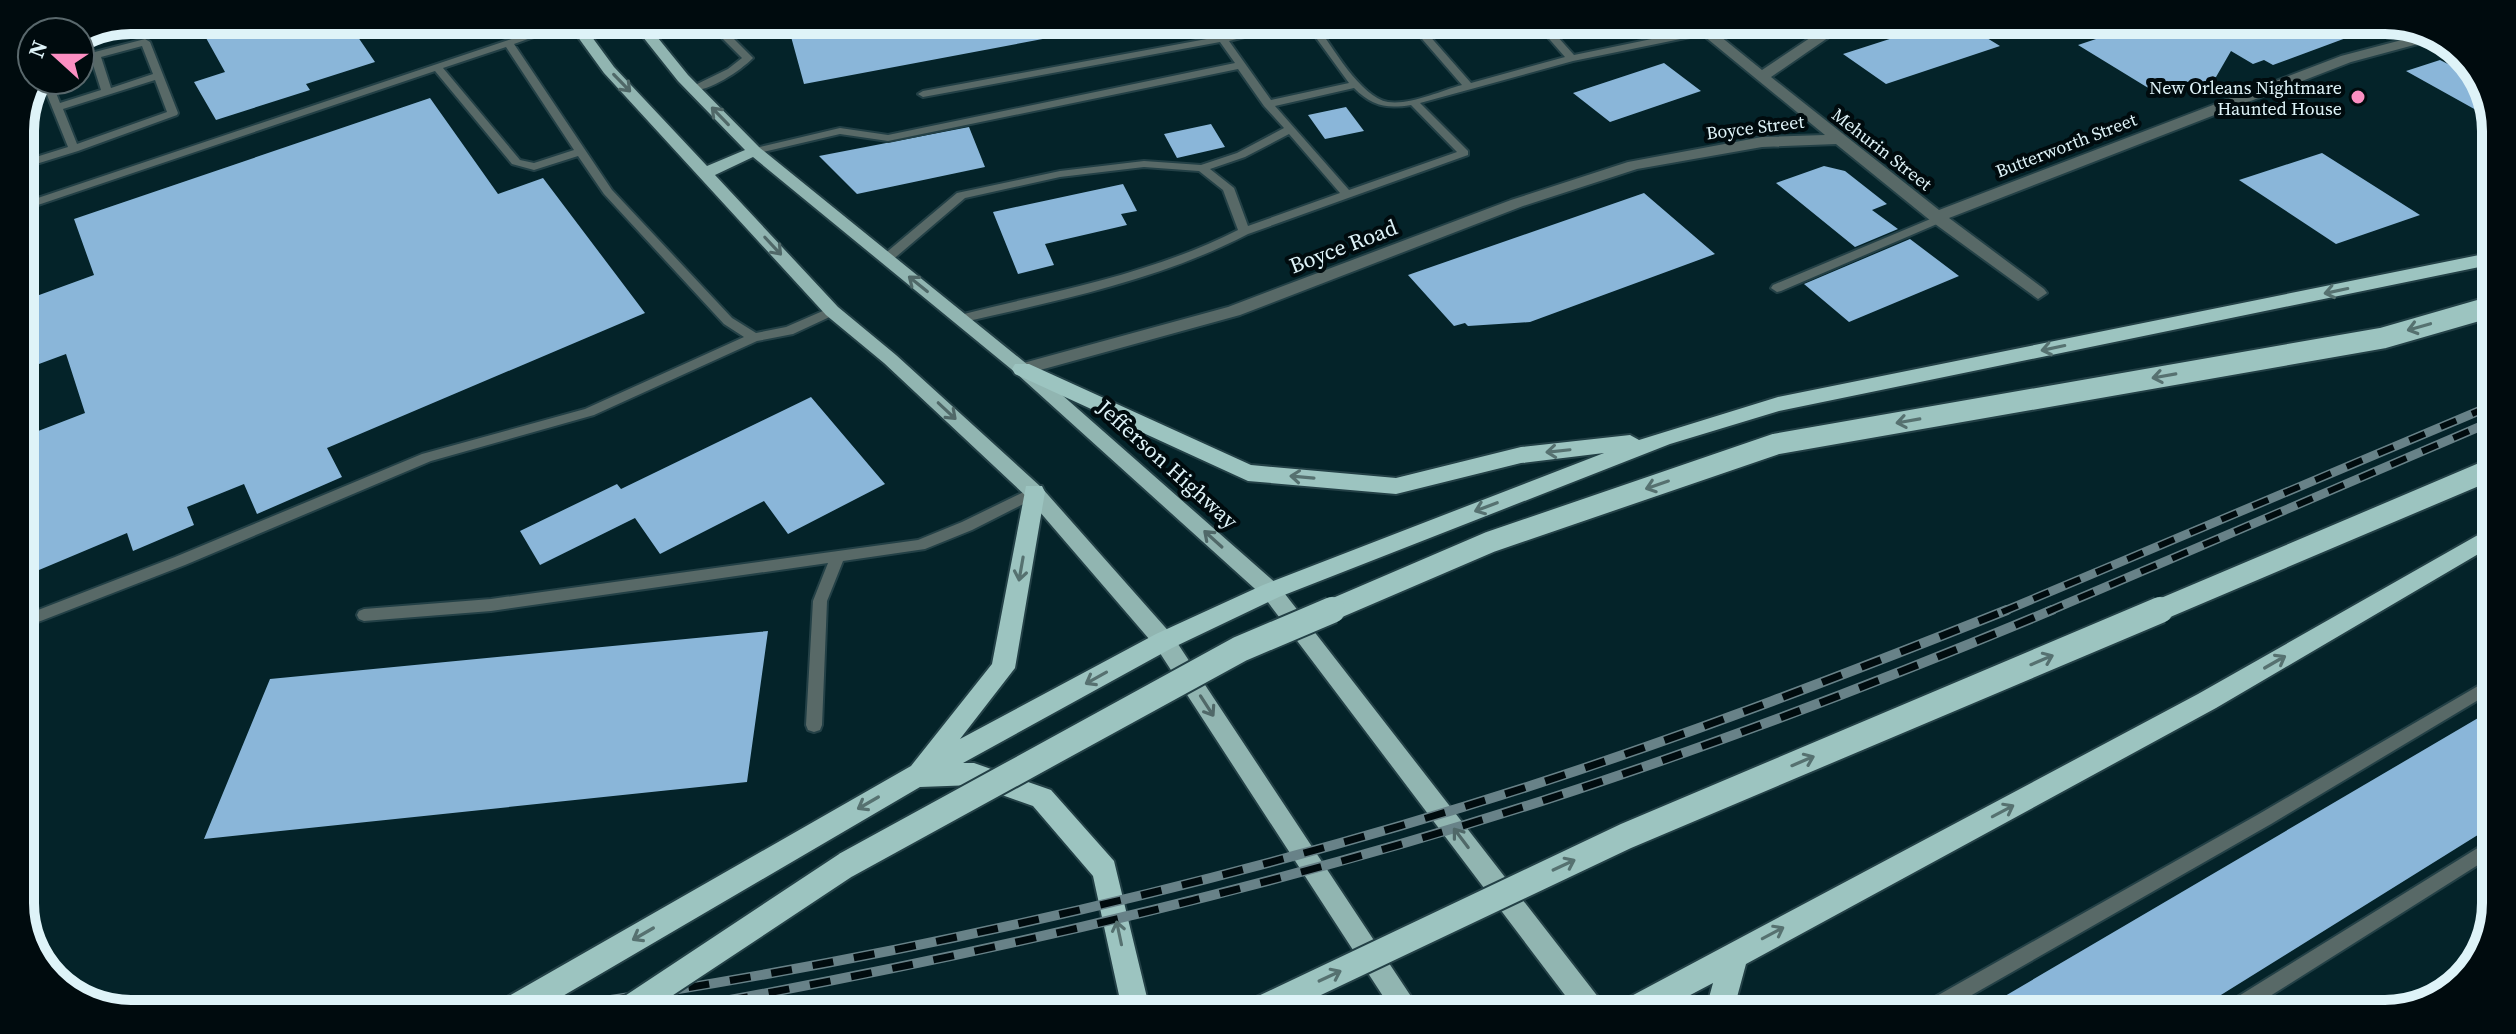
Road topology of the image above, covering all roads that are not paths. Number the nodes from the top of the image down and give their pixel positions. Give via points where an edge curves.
1 (535, 34) edge
2 (581, 34) edge
3 (648, 34) edge
4 (723, 34) edge
5 (1245, 34) edge
6 (1318, 34) edge
7 (1423, 34) edge
8 (1550, 34) edge
9 (1676, 34) edge
10 (1709, 34) edge
11 (1826, 34) edge
12 (1223, 39) junction
13 (2418, 40) edge
14 (508, 43) junction
15 (1572, 58) junction
16 (1241, 65) junction
17 (437, 67) junction
18 (158, 76) junction
19 (1761, 77) junction
20 (1356, 85) junction
21 (1468, 86) junction
22 (695, 89) junction
23 (107, 92) junction
24 (923, 94) dead end
25 (53, 96) edge
26 (1413, 102) junction
27 (1268, 104) junction
28 (57, 107) junction
29 (1290, 129) junction
30 (1838, 139) junction
31 (74, 149) junction
32 (581, 151) junction
33 (755, 151) junction
34 (1676, 158) joint
35 (34, 162) edge
36 (1202, 168) junction
37 (705, 173) junction
38 (1347, 195) junction
39 (34, 203) edge
40 (1938, 218) junction
41 (1244, 231) junction
42 (886, 259) junction
43 (2482, 260) edge
44 (1777, 288) dead end
45 (2038, 293) dead end
46 (2482, 309) edge
47 (832, 311) junction
48 (960, 319) junction
49 (754, 337) junction
50 (1022, 369) junction
51 (1663, 439) junction
52 (2482, 473) edge
53 (1034, 492) junction
54 (2482, 541) edge
55 (838, 557) junction
56 (1271, 591) junction
57 (364, 615) dead end
58 (34, 618) edge
59 (1164, 641) junction
60 (2482, 690) edge
61 (814, 725) dead end
62 (916, 776) junction
63 (2482, 853) edge
64 (1735, 953) junction
65 (529, 1000) edge
66 (642, 1000) edge
67 (1134, 1000) edge
68 (1280, 1000) edge
69 (1400, 1000) edge
70 (1585, 1000) edge
71 (1652, 1000) edge
72 (1722, 1000) edge
73 (1946, 1000) edge
74 (2248, 1000) edge

1 - 14 lane
2 -> 37 main road
3 - 22 main road, Jefferson Highway
4 - 22 lane via 748,58
5 - 12 lane
6 - 20 lane
7 - 21 lane
8 - 15 lane
9 - 15 lane
10 - 19 street, Mehurin Street
11 - 19 street
12 - 16 lane
12 - 24 lane
13 - 40 street, Butterworth Street via 2346,59
14 - 17 lane
14 - 32 lane
15 - 21 lane
16 - 27 lane
16 - 33 lane via 888,138 840,131
17 - 32 lane via 516,162 534,167
17 - 39 lane
18 - 23 lane
18 - 23 lane via 145,42 95,55
18 - 31 lane via 173,113
19 - 30 street, Mehurin Street
20 - 26 lane via 1373,101
20 - 27 lane
21 - 26 lane
33 -> 22 main road, Jefferson Highway
23 - 28 lane
25 - 28 lane
26 - 38 lane via 1464,153
27 - 29 lane
28 - 31 lane
29 - 36 lane
29 - 38 lane
30 - 34 street, Boyce Street via 1762,142
30 - 40 street, Mehurin Street
31 - 35 lane
32 - 49 lane via 618,203 728,321
33 - 37 main road
33 - 42 main road, Jefferson Highway
34 - 50 street, Boyce Road via 1634,165 1517,203 1234,311
36 - 41 lane via 1228,188
36 - 42 lane via 1144,164 961,195
37 -> 47 main road
38 - 41 lane
40 - 44 lane
40 - 45 street, Mehurin Street
41 - 48 lane via 1213,249 1091,288
48 -> 42 main road, Jefferson Highway
43 -> 51 highway via 1778,404
46 -> 66 highway, bridge via 2383,338 1776,444 1490,542 1240,649 846,865
47 - 49 lane via 789,331
47 -> 53 main road
48 - 50 main road, Jefferson Highway
49 - 58 lane via 589,412 427,457
51 -> 50 highway via 1521,455 1396,486 1248,473
56 -> 50 main road, Jefferson Highway
51 -> 56 highway
68 -> 52 highway, bridge via 1626,836
53 - 55 lane via 920,545
53 - 59 main road
53 -> 62 highway via 1003,668
64 -> 54 highway via 2207,701
55 - 57 lane via 491,605
55 - 61 lane via 820,601
56 - 59 highway
70 -> 56 main road, Jefferson Highway
59 -> 62 highway
59 -> 69 main road
60 - 73 lane
62 -> 65 highway
67 -> 62 highway via 1105,870 1042,798 974,774
63 - 74 lane
64 - 71 highway
64 - 72 highway

